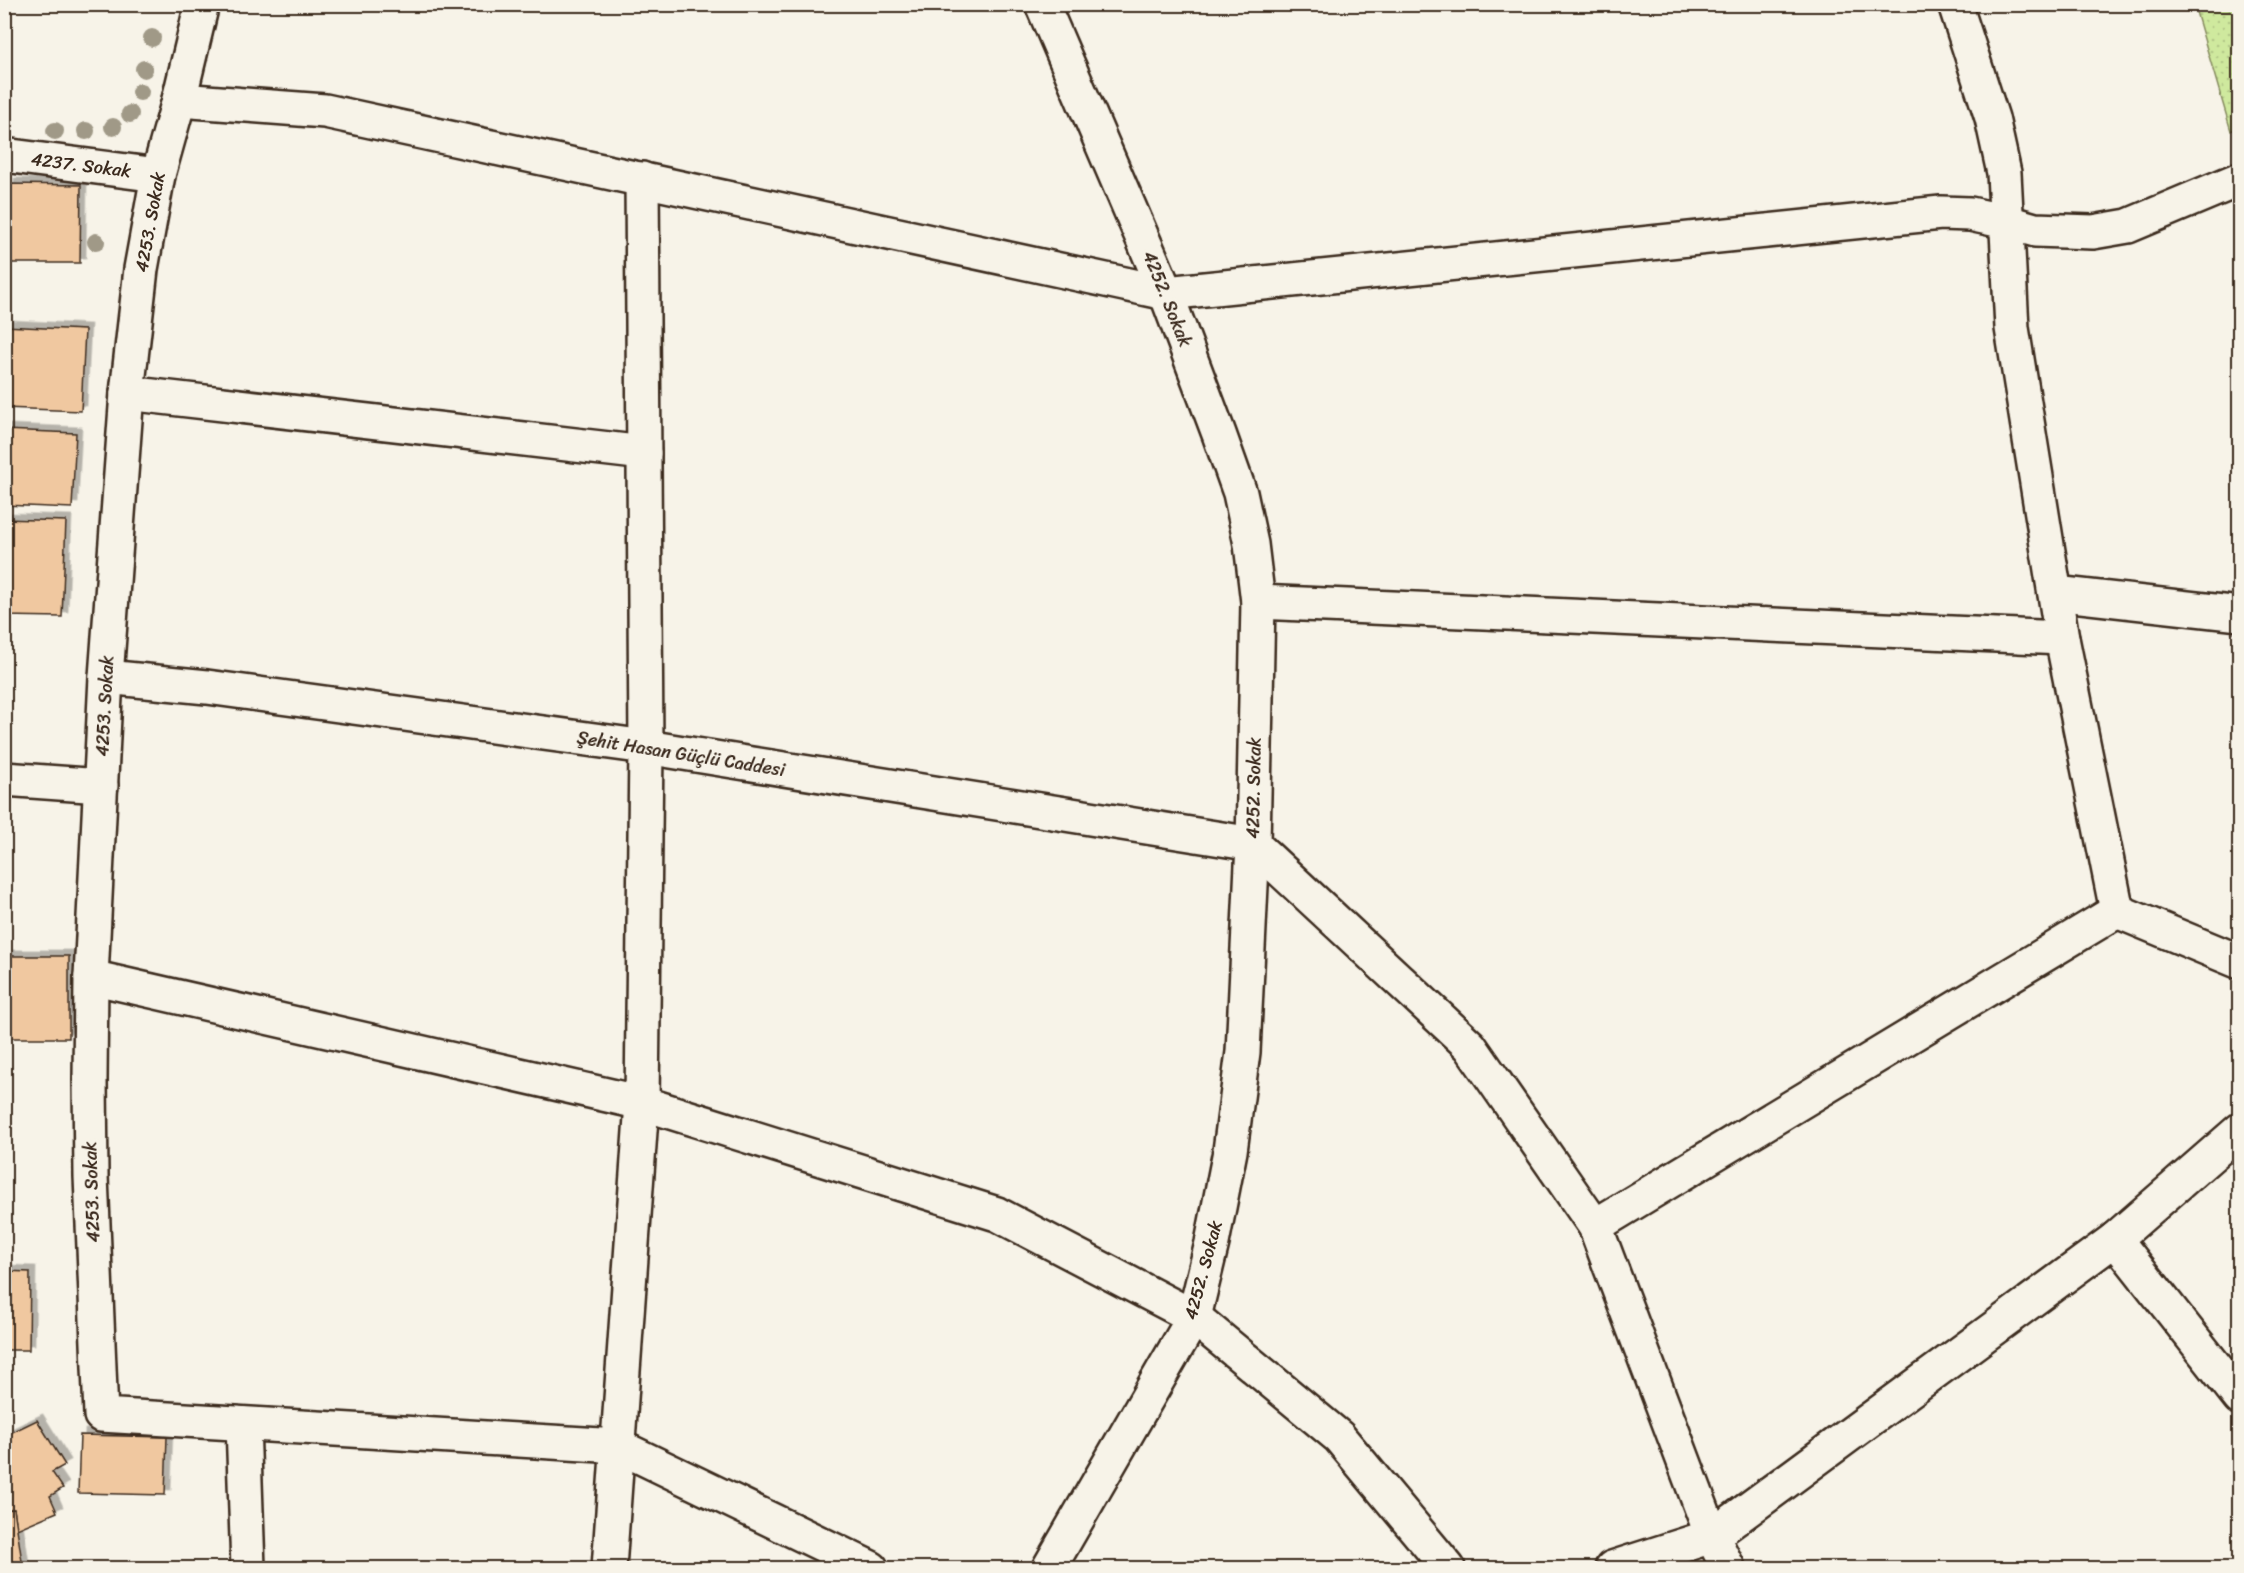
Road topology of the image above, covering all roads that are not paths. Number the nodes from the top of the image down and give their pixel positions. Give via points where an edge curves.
1 (202, 4) edge
2 (1042, 4) edge
3 (1955, 4) edge
4 (180, 100) junction
5 (4, 155) edge
6 (158, 175) junction
7 (642, 179) junction
8 (2240, 179) edge
9 (2007, 222) junction
10 (1166, 293) junction
11 (127, 393) junction
12 (644, 453) junction
13 (2055, 593) junction
14 (1258, 602) junction
15 (2240, 614) edge
16 (2062, 638) junction
17 (106, 677) junction
18 (646, 747) junction
19 (4, 779) edge
20 (101, 786) junction
21 (1253, 844) junction
22 (2117, 911) junction
23 (2240, 962) edge
24 (91, 977) junction
25 (642, 1103) junction
26 (2240, 1130) edge
27 (1594, 1226) junction
28 (2115, 1239) junction
29 (1194, 1317) junction
30 (2240, 1398) edge
31 (243, 1424) junction
32 (618, 1446) junction
33 (1712, 1536) junction
34 (248, 1569) edge
35 (609, 1569) edge
36 (871, 1569) edge
37 (1049, 1569) edge
38 (1448, 1569) edge
39 (1612, 1569) edge
40 (1728, 1569) edge

1 - 4 street, 4253. Sokak
2 - 10 street, 4252. Sokak
3 - 9 street via 1992,118 2004,173
4 - 6 street, 4253. Sokak
4 - 7 street via 325,111
5 - 6 street, 4237. Sokak
6 - 11 street, 4253. Sokak via 141,268
7 - 10 street
7 - 12 street
8 - 9 street via 2128,226 2063,232
9 - 10 street via 1941,213
9 - 13 street via 2012,328
10 - 14 street, 4252. Sokak via 1240,493
11 - 12 street
11 - 17 street, 4253. Sokak
12 - 18 street
13 - 15 street
13 - 16 street
14 - 16 street
14 - 21 street, 4252. Sokak
16 - 22 street
17 - 18 street, Şehit Hasan Güçlü Caddesi via 207,687
17 - 20 street, 4253. Sokak
18 - 21 street, Şehit Hasan Güçlü Caddesi
18 - 25 street
19 - 20 street
20 - 24 street, 4253. Sokak
21 - 27 street via 1470,1046
21 - 29 street, 4252. Sokak via 1239,1085 1230,1151
22 - 23 street
22 - 27 street
24 - 25 street
24 - 31 street, 4253. Sokak via 91,1176 101,1415
25 - 29 street via 997,1214
25 - 32 street
26 - 28 street
27 - 33 street
28 - 30 street
28 - 33 street
29 - 37 street, 4252. Sokak
29 - 38 street via 1339,1437
31 - 32 street
31 - 34 street
32 - 35 street
32 - 36 street
33 - 39 street
33 - 40 street

